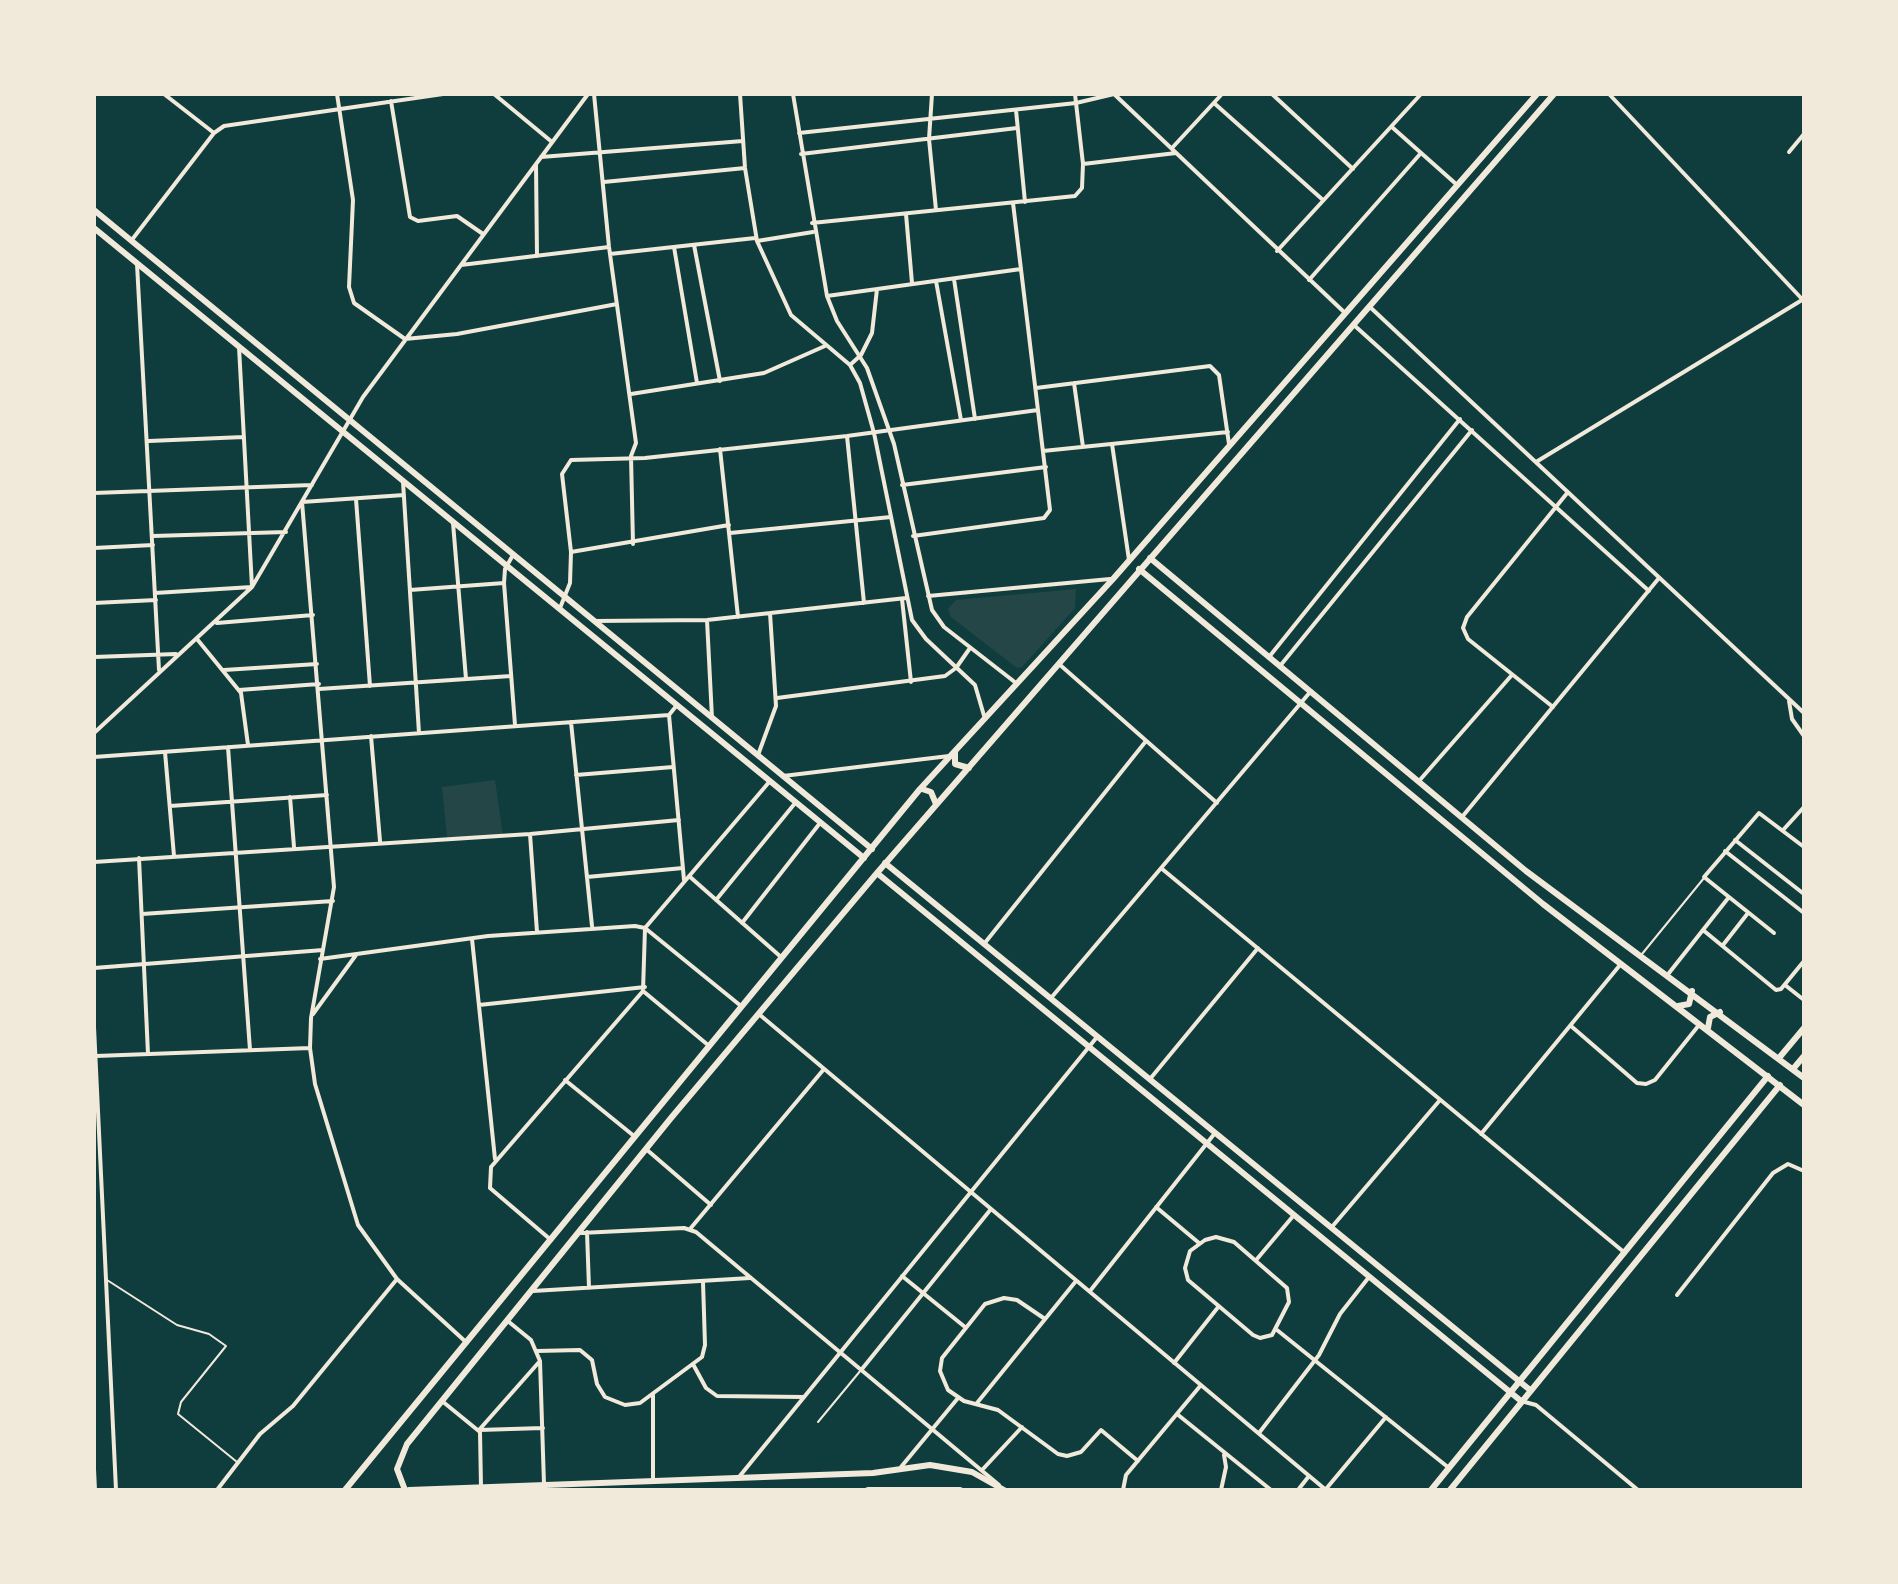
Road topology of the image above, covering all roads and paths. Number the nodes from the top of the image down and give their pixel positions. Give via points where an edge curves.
1 (164, 94) edge
2 (337, 94) edge
3 (443, 94) edge
4 (494, 94) edge
5 (591, 94) edge
6 (740, 94) edge
7 (793, 94) edge
8 (932, 94) edge
9 (1075, 94) edge
10 (1114, 94) edge
11 (1222, 94) edge
12 (1272, 94) edge
13 (1421, 94) edge
14 (1537, 94) edge
15 (1554, 94) edge
16 (1609, 94) edge
17 (391, 101) junction
18 (1076, 103) junction
19 (1214, 103) junction
20 (340, 108) junction
21 (1016, 110) junction
22 (932, 119) junction
23 (1017, 128) junction
24 (1393, 128) junction
25 (214, 133) junction
26 (798, 134) junction
27 (1804, 134) edge
28 (929, 139) junction
29 (743, 141) junction
30 (552, 142) junction
31 (1174, 150) junction
32 (602, 152) junction
33 (1789, 152) dead end
34 (1421, 153) junction
35 (801, 154) junction
36 (541, 157) junction
37 (536, 163) junction
38 (1083, 164) junction
39 (745, 168) junction
40 (1353, 169) junction
41 (1470, 169) junction
42 (1480, 178) junction
43 (604, 182) junction
44 (1456, 184) junction
45 (1445, 197) junction
46 (1323, 200) junction
47 (1025, 202) junction
48 (1013, 203) junction
49 (1456, 207) junction
50 (94, 210) edge
51 (936, 210) junction
52 (906, 214) junction
53 (812, 223) junction
54 (94, 228) edge
55 (813, 232) junction
56 (483, 234) junction
57 (756, 240) junction
58 (131, 241) junction
59 (694, 245) junction
60 (609, 247) junction
61 (674, 247) junction
62 (1277, 251) junction
63 (610, 254) junction
64 (537, 256) junction
65 (137, 262) junction
66 (460, 265) junction
67 (1021, 269) junction
68 (954, 278) junction
69 (1309, 280) junction
70 (936, 281) junction
71 (912, 284) junction
72 (877, 289) junction
73 (827, 296) junction
74 (1803, 301) edge
75 (617, 304) junction
76 (1371, 308) junction
77 (1344, 312) junction
78 (1355, 326) junction
79 (405, 339) junction
80 (239, 345) junction
81 (825, 346) junction
82 (861, 355) junction
83 (850, 365) junction
84 (721, 381) junction
85 (1074, 383) junction
86 (697, 384) junction
87 (1036, 388) junction
88 (631, 394) junction
89 (1266, 402) junction
90 (1038, 410) junction
91 (1281, 411) junction
92 (975, 419) junction
93 (1460, 419) junction
94 (349, 420) junction
95 (961, 421) junction
96 (1246, 424) junction
97 (1472, 430) junction
98 (343, 431) junction
99 (889, 431) junction
100 (1228, 432) junction
101 (874, 433) junction
102 (847, 436) junction
103 (244, 437) junction
104 (1257, 437) junction
105 (149, 441) junction
106 (1112, 444) junction
107 (1229, 444) junction
108 (1083, 447) junction
109 (720, 449) junction
110 (1043, 451) junction
111 (631, 456) junction
112 (1536, 462) junction
113 (1046, 467) junction
114 (403, 480) junction
115 (312, 485) junction
116 (902, 485) junction
117 (247, 486) junction
118 (151, 491) junction
119 (1568, 492) junction
120 (94, 493) edge
121 (404, 495) junction
122 (356, 499) junction
123 (302, 502) junction
124 (1556, 506) junction
125 (891, 517) junction
126 (856, 520) junction
127 (453, 521) junction
128 (729, 525) junction
129 (249, 532) junction
130 (286, 532) junction
131 (730, 533) junction
132 (153, 536) junction
133 (913, 536) junction
134 (633, 544) junction
135 (153, 545) junction
136 (94, 548) edge
137 (571, 552) junction
138 (513, 555) junction
139 (1150, 558) junction
140 (1129, 560) junction
141 (506, 564) junction
142 (1139, 569) junction
143 (1659, 578) junction
144 (1113, 579) junction
145 (504, 583) junction
146 (252, 587) junction
147 (459, 587) junction
148 (410, 590) junction
149 (1649, 591) junction
150 (155, 593) junction
151 (928, 596) junction
152 (566, 598) junction
153 (904, 598) junction
154 (156, 600) junction
155 (94, 603) edge
156 (864, 603) junction
157 (560, 608) junction
158 (770, 613) junction
159 (313, 615) junction
160 (738, 618) junction
161 (707, 620) junction
162 (593, 621) junction
163 (217, 623) junction
164 (197, 639) junction
165 (970, 648) junction
166 (179, 654) junction
167 (158, 655) junction
168 (94, 657) edge
169 (1269, 657) junction
170 (1058, 663) junction
171 (317, 664) junction
172 (1280, 666) junction
173 (956, 668) junction
174 (159, 670) junction
175 (222, 670) junction
176 (511, 676) junction
177 (1511, 676) junction
178 (466, 679) junction
179 (911, 682) junction
180 (415, 683) junction
181 (1018, 684) junction
182 (370, 686) junction
183 (319, 687) junction
184 (239, 690) junction
185 (1311, 691) junction
186 (777, 698) junction
187 (1789, 699) junction
188 (677, 705) junction
189 (1300, 705) junction
190 (1553, 707) junction
191 (1804, 713) edge
192 (669, 715) junction
193 (712, 718) junction
194 (986, 720) junction
195 (571, 722) junction
196 (515, 725) junction
197 (94, 733) edge
198 (419, 733) junction
199 (371, 736) junction
200 (1804, 736) edge
201 (324, 740) junction
202 (1146, 741) junction
203 (248, 746) junction
204 (228, 747) junction
205 (165, 752) junction
206 (953, 754) junction
207 (758, 755) junction
208 (94, 757) edge
209 (673, 767) junction
210 (969, 768) junction
211 (576, 775) junction
212 (782, 776) junction
213 (770, 781) junction
214 (1419, 781) junction
215 (920, 789) junction
216 (327, 795) junction
217 (290, 797) junction
218 (232, 801) junction
219 (796, 802) junction
220 (1217, 803) junction
221 (936, 804) junction
222 (170, 806) junction
223 (1804, 807) edge
224 (1461, 818) junction
225 (679, 820) junction
226 (820, 823) junction
227 (1784, 829) junction
228 (582, 830) junction
229 (530, 834) junction
230 (1735, 840) junction
231 (380, 842) junction
232 (332, 844) junction
233 (294, 847) junction
234 (1804, 847) edge
235 (872, 849) junction
236 (235, 851) junction
237 (1725, 851) junction
238 (174, 856) junction
239 (139, 858) junction
240 (864, 858) junction
241 (94, 862) edge
242 (885, 863) junction
243 (683, 868) junction
244 (1161, 868) junction
245 (877, 873) junction
246 (689, 876) junction
247 (587, 877) junction
248 (1704, 877) junction
249 (684, 881) junction
250 (1804, 894) edge
251 (1729, 897) junction
252 (716, 900) junction
253 (333, 901) junction
254 (239, 907) junction
255 (1748, 913) junction
256 (1804, 913) edge
257 (142, 914) junction
258 (742, 923) junction
259 (592, 927) junction
260 (645, 928) junction
261 (1703, 930) junction
262 (537, 932) junction
263 (1774, 933) dead end
264 (472, 939) junction
265 (984, 944) junction
266 (1723, 945) junction
267 (1258, 948) junction
268 (323, 950) junction
269 (356, 955) junction
270 (1641, 955) junction
271 (243, 956) junction
272 (782, 958) junction
273 (320, 959) junction
274 (1804, 961) edge
275 (1622, 963) junction
276 (144, 964) junction
277 (94, 968) edge
278 (1669, 973) junction
279 (1785, 985) junction
280 (644, 989) junction
281 (1692, 991) junction
282 (1051, 998) junction
283 (1804, 1000) edge
284 (479, 1005) junction
285 (1678, 1006) junction
286 (743, 1007) junction
287 (1720, 1012) junction
288 (760, 1015) junction
289 (311, 1018) junction
290 (1701, 1023) junction
291 (1571, 1026) junction
292 (94, 1027) edge
293 (1708, 1028) junction
294 (1804, 1028) edge
295 (722, 1032) junction
296 (1097, 1037) junction
297 (735, 1044) junction
298 (710, 1047) junction
299 (1089, 1047) junction
300 (310, 1048) junction
301 (250, 1050) junction
302 (148, 1054) junction
303 (95, 1056) edge
304 (1804, 1056) edge
305 (1779, 1058) junction
306 (824, 1069) junction
307 (1793, 1069) junction
308 (1768, 1076) junction
309 (1804, 1078) edge
310 (565, 1080) junction
311 (1150, 1080) junction
312 (95, 1082) edge
313 (1780, 1085) junction
314 (1440, 1100) junction
315 (1804, 1105) edge
316 (1215, 1133) junction
317 (1481, 1134) junction
318 (634, 1136) junction
319 (1207, 1144) junction
320 (646, 1149) junction
321 (495, 1161) junction
322 (1804, 1171) edge
323 (970, 1192) junction
324 (711, 1205) junction
325 (1156, 1207) junction
326 (991, 1209) junction
327 (1294, 1215) junction
328 (1331, 1228) junction
329 (690, 1229) junction
330 (584, 1233) junction
331 (551, 1240) junction
332 (1199, 1243) junction
333 (1625, 1253) junction
334 (1256, 1260) junction
335 (901, 1276) junction
336 (1369, 1277) junction
337 (752, 1278) junction
338 (106, 1279) junction
339 (397, 1279) junction
340 (1076, 1281) junction
341 (703, 1282) junction
342 (589, 1288) junction
343 (533, 1291) junction
344 (1089, 1292) junction
345 (923, 1293) junction
346 (1677, 1295) dead end
347 (1219, 1306) junction
348 (1045, 1319) junction
349 (509, 1322) junction
350 (965, 1327) junction
351 (1277, 1330) junction
352 (467, 1343) junction
353 (537, 1351) junction
354 (840, 1351) junction
355 (1315, 1360) junction
356 (540, 1361) junction
357 (1174, 1363) junction
358 (450, 1364) junction
359 (694, 1366) junction
360 (862, 1369) junction
361 (464, 1374) junction
362 (1520, 1381) junction
363 (1201, 1385) junction
364 (1530, 1390) junction
365 (1510, 1393) junction
366 (653, 1395) junction
367 (803, 1397) junction
368 (958, 1398) junction
369 (442, 1401) junction
370 (1521, 1401) junction
371 (976, 1403) junction
372 (1536, 1405) junction
373 (1177, 1414) junction
374 (1386, 1417) junction
375 (818, 1422) dead end
376 (1022, 1427) junction
377 (543, 1428) junction
378 (933, 1428) junction
379 (479, 1430) junction
380 (1259, 1433) junction
381 (1223, 1452) junction
382 (1138, 1461) junction
383 (238, 1463) junction
384 (1449, 1468) junction
385 (94, 1469) edge
386 (983, 1469) junction
387 (899, 1470) junction
388 (1309, 1476) junction
389 (739, 1477) junction
390 (653, 1481) junction
391 (544, 1484) junction
392 (481, 1487) junction
393 (1002, 1488) edge
394 (929, 1489) edge
395 (95, 1490) edge
396 (116, 1490) edge
397 (217, 1490) edge
398 (345, 1490) edge
399 (407, 1490) edge
400 (868, 1490) edge
401 (960, 1490) edge
402 (1123, 1490) edge
403 (1194, 1490) edge
404 (1210, 1490) edge
405 (1221, 1490) edge
406 (1271, 1490) edge
407 (1298, 1490) edge
408 (1326, 1490) edge
409 (1431, 1490) edge
410 (1450, 1490) edge
411 (1638, 1490) edge

1 - 25 street
2 - 20 street
3 - 17 street
4 - 30 street
5 - 30 street
5 - 32 street
6 - 29 street
7 - 26 street
8 - 22 street
9 - 18 street
10 - 18 street
10 - 31 street
11 - 19 street
12 - 40 street
13 - 24 street
14 - 41 street
15 - 42 street
16 - 74 street
17 - 20 street
17 - 56 street via 410,217 418,221 457,216
18 - 21 street
18 - 38 street
19 - 31 street
19 - 46 street
20 - 25 street via 229,124
20 - 79 street via 353,200 350,295
21 - 22 street
21 - 23 street
22 - 26 street
22 - 28 street
23 - 28 street
23 - 47 street
24 - 34 street
24 - 40 street
25 - 58 street
26 - 35 street
27 - 33 street
28 - 35 street
28 - 51 street
29 - 32 street
29 - 39 street
30 - 36 street
31 - 38 street
31 - 62 street
32 - 36 street
32 - 43 street
34 - 44 street
34 - 69 street
35 - 53 street
36 - 37 street
37 - 56 street
37 - 64 street
38 - 47 street via 1082,188 1075,196
39 - 43 street
39 - 57 street
40 - 46 street
41 - 42 street
41 - 44 street
42 - 49 street
43 - 60 street
44 - 45 street
45 - 49 street
45 - 77 street
46 - 62 street
47 - 48 street
48 - 51 street
48 - 67 street
49 - 76 street
50 - 58 street
51 - 52 street
52 - 53 street
52 - 71 street
53 - 55 street
54 - 65 street
55 - 57 street
55 - 73 street
56 - 66 street
57 - 59 street
57 - 81 street via 782,301
58 - 94 street
59 - 61 street
59 - 84 street
60 - 63 street
60 - 64 street
61 - 63 street
61 - 86 street
62 - 69 street
63 - 75 street
64 - 66 street
65 - 80 street
65 - 105 street
66 - 79 street
67 - 68 street
67 - 87 street
68 - 70 street
68 - 92 street
69 - 77 street
70 - 71 street
70 - 95 street
71 - 72 street
72 - 73 street
72 - 82 street via 875,323
73 - 82 street
74 - 112 street
75 - 79 street
75 - 88 street
76 - 78 street
76 - 112 street
77 - 89 street
78 - 91 street
78 - 93 street
79 - 94 street
80 - 98 street
80 - 103 street
81 - 83 street
81 - 84 street via 777,369
82 - 83 street
82 - 99 street
83 - 101 street
84 - 86 street
85 - 87 street
85 - 100 street via 1214,367
85 - 108 street
86 - 88 street
87 - 90 street
88 - 111 street via 636,443
89 - 91 street
89 - 96 street
90 - 92 street
90 - 110 street
91 - 104 street
92 - 95 street
93 - 97 street
93 - 169 street
94 - 98 street
94 - 138 street
95 - 99 street
96 - 104 street
96 - 107 street
97 - 124 street
97 - 172 street
98 - 114 street
98 - 115 street
99 - 101 street
99 - 116 street
100 - 106 street
100 - 107 street
101 - 102 street
101 - 125 street
102 - 109 street
102 - 126 street
103 - 105 street
103 - 117 street
104 - 139 street
105 - 118 street
106 - 108 street
106 - 140 street
107 - 140 street
108 - 110 street
109 - 111 street
109 - 128 street
110 - 113 street
111 - 134 street
111 - 137 street via 576,459 564,466
112 - 119 street
113 - 116 street
113 - 133 street via 1050,504 1044,518
114 - 121 street
114 - 127 street
115 - 117 street
115 - 123 street
116 - 133 street
117 - 118 street
117 - 129 street
118 - 120 street
118 - 132 street
119 - 124 street
119 - 143 street
121 - 122 street
121 - 148 street
122 - 123 street
122 - 182 street
123 - 130 street
123 - 159 street
124 - 149 street
124 - 177 street via 1464,622 1468,639
125 - 126 street
125 - 153 street
126 - 131 street
126 - 156 street
127 - 141 street
127 - 147 street
128 - 131 street
128 - 134 street
129 - 130 street
129 - 132 street
129 - 146 street
130 - 146 street
131 - 160 street
132 - 135 street
133 - 151 street
134 - 137 street
135 - 136 street
135 - 150 street
137 - 152 street
138 - 141 street
138 - 152 street
139 - 142 street
139 - 169 street
140 - 144 street
141 - 145 street
141 - 157 street
142 - 170 street
142 - 189 street
143 - 149 street
143 - 187 street
144 - 151 street
144 - 181 street
145 - 147 street
145 - 176 street
146 - 150 street
146 - 163 street
147 - 148 street
147 - 178 street
148 - 180 street
149 - 190 street
150 - 154 street
151 - 165 street via 944,627
152 - 157 street
152 - 162 street
153 - 156 street
153 - 173 street via 918,630
153 - 179 street
154 - 155 street
154 - 167 street
156 - 158 street
157 - 188 street
158 - 160 street
158 - 186 street
159 - 163 street
159 - 171 street
160 - 161 street
161 - 162 street
161 - 193 street
162 - 193 street
163 - 164 street
164 - 166 street
164 - 175 street
165 - 173 street
165 - 181 street
166 - 167 street
166 - 174 street
167 - 168 street
167 - 174 street
169 - 172 street
170 - 202 street
170 - 210 street
171 - 175 street
171 - 183 street
172 - 185 street
173 - 179 street via 945,676
173 - 194 street via 981,695
174 - 197 street
175 - 184 street
176 - 178 street
176 - 196 street
177 - 190 street
177 - 214 street
178 - 180 street
179 - 186 street
180 - 182 street
180 - 198 street
181 - 194 street
182 - 183 street
183 - 184 street
183 - 201 street
184 - 203 street
185 - 189 street
185 - 214 street
186 - 207 street
187 - 191 street
187 - 200 street via 1792,719
188 - 192 street
188 - 213 street
189 - 220 street
189 - 275 street
190 - 224 street
192 - 195 street
192 - 209 street
193 - 207 street
194 - 206 street
195 - 196 street
195 - 211 street
196 - 198 street
198 - 199 street
199 - 201 street
199 - 231 street
201 - 203 street
201 - 216 street
202 - 220 street
202 - 265 street
203 - 204 street
204 - 205 street
204 - 218 street
205 - 208 street
205 - 222 street
206 - 210 street via 955,764
206 - 212 street
206 - 215 street
207 - 212 street
209 - 211 street
209 - 225 street
210 - 221 street
211 - 228 street
212 - 235 street
213 - 219 street
213 - 246 street
214 - 224 street
215 - 221 street via 929,790
215 - 235 street
216 - 217 street
216 - 232 street
217 - 218 street
217 - 233 street
218 - 222 street
218 - 236 street
219 - 226 street
219 - 252 street
220 - 244 street
221 - 242 street
222 - 238 street
223 - 227 street
224 - 270 street
225 - 228 street
225 - 243 street
226 - 240 street
226 - 258 street
227 - 230 street via 1764,813
227 - 234 street
228 - 229 street
228 - 247 street
229 - 231 street
229 - 262 street
230 - 237 street
230 - 250 street
231 - 232 street
232 - 233 street
232 - 253 street
233 - 236 street
235 - 240 street
236 - 238 street
236 - 254 street
237 - 248 street
237 - 256 street
238 - 239 street
239 - 241 street
239 - 257 street
240 - 272 street
242 - 245 street
242 - 265 street
243 - 247 street
243 - 249 street
244 - 267 street
244 - 282 street
245 - 288 street
245 - 299 street
246 - 249 street
246 - 252 street
247 - 259 street
248 - 251 street
248 - 270 lane
249 - 260 street
251 - 255 street
251 - 261 street
252 - 258 street
253 - 254 street
253 - 268 street
254 - 257 street
254 - 271 street
255 - 263 street
255 - 266 street
257 - 276 street
258 - 272 street
259 - 260 street
259 - 262 street
260 - 280 street
260 - 286 street
261 - 266 street
261 - 278 street
262 - 264 street
264 - 269 street
264 - 284 street
265 - 282 street
266 - 279 street via 1776,990
267 - 311 street
267 - 314 street
268 - 271 street
268 - 273 street
269 - 273 street
269 - 289 street
270 - 278 street
271 - 276 street
271 - 301 street
272 - 286 street
273 - 289 street
274 - 279 street
275 - 285 street
275 - 291 street
276 - 277 street
276 - 302 street
278 - 281 street
279 - 283 street
280 - 284 street
280 - 298 street
280 - 310 street
281 - 285 street via 1691,1001
281 - 287 street
282 - 296 street
284 - 321 street
285 - 290 street
286 - 295 street
287 - 293 street via 1710,1017
287 - 305 street
288 - 297 street
288 - 306 street
289 - 300 street
290 - 291 street via 1655,1080 1646,1084 1634,1080
290 - 293 street
291 - 317 street
292 - 303 street
293 - 308 street
294 - 305 street
295 - 297 street
295 - 298 street
296 - 299 street
296 - 311 street
297 - 320 street
298 - 318 street
299 - 319 street
299 - 323 street
300 - 301 street
300 - 339 street via 315,1084 350,1205 369,1245
301 - 302 street
302 - 303 street
303 - 312 street
304 - 307 street
305 - 307 street
306 - 323 street
306 - 324 street
307 - 309 street
308 - 313 street
308 - 333 street
310 - 318 street
310 - 321 street
311 - 316 street
312 - 338 street
313 - 315 street
313 - 364 street
314 - 317 street
314 - 328 street
316 - 319 street
316 - 328 street
317 - 333 street
318 - 331 street
319 - 325 street
319 - 327 street
320 - 324 street
320 - 330 street
321 - 331 street via 488,1174 490,1188
322 - 346 street via 1788,1164 1773,1173
323 - 326 street
323 - 335 street
324 - 329 street
325 - 332 street
325 - 344 street
326 - 340 street
326 - 345 street
327 - 334 street
327 - 336 street
328 - 362 street
329 - 330 street
329 - 337 street
330 - 342 street
330 - 343 street
331 - 352 street
332 - 334 street via 1228,1239
332 - 347 street via 1187,1256 1185,1274
333 - 362 street
334 - 351 street via 1289,1292
335 - 345 street
335 - 354 street
336 - 355 street via 1340,1314
336 - 365 street
337 - 341 street
337 - 354 street
338 - 383 lane via 177,1325 209,1334 226,1346 181,1402 178,1414
338 - 396 street
339 - 352 street
339 - 383 street via 293,1406 260,1434
340 - 344 street
340 - 348 street
341 - 342 street
341 - 359 street via 705,1345
342 - 343 street
343 - 349 street
344 - 357 street
345 - 350 street
345 - 360 street
347 - 351 street via 1257,1337
347 - 357 street
348 - 350 street via 1024,1302 1004,1298 985,1304
348 - 371 street
349 - 353 street
349 - 361 street
350 - 368 street via 940,1365 944,1384
351 - 355 street
352 - 358 street
353 - 356 street
353 - 366 street via 585,1353 600,1391 618,1404 633,1405
354 - 360 street
354 - 367 street
355 - 374 street
355 - 380 street
356 - 377 street
356 - 379 street
357 - 363 street
358 - 361 street
358 - 398 street
359 - 366 street via 668,1379
359 - 367 street via 717,1396
360 - 375 lane
360 - 378 street
361 - 369 street
362 - 364 street
362 - 365 street
363 - 373 street
363 - 380 street
364 - 370 street
364 - 372 street
365 - 370 street
365 - 384 street
366 - 390 street
367 - 389 street
368 - 371 street
368 - 378 street
369 - 379 street
369 - 399 street via 398,1463 398,1476
370 - 372 street
370 - 410 street
371 - 376 street
372 - 411 street
373 - 381 street
373 - 382 street
374 - 384 street
374 - 408 street
376 - 382 street via 1053,1452 1067,1456 1085,1449 1101,1430
376 - 386 street
377 - 379 street
377 - 391 street
378 - 386 street
378 - 387 street
379 - 392 street
380 - 388 street
381 - 405 street
381 - 406 street
382 - 402 street via 1124,1478
383 - 397 street
384 - 409 street
385 - 395 street
386 - 393 street
387 - 389 street
387 - 393 street via 951,1466
388 - 407 street
388 - 408 street
389 - 390 street
390 - 391 street
391 - 392 street
392 - 399 street
394 - 400 street
394 - 401 street
403 - 404 street

